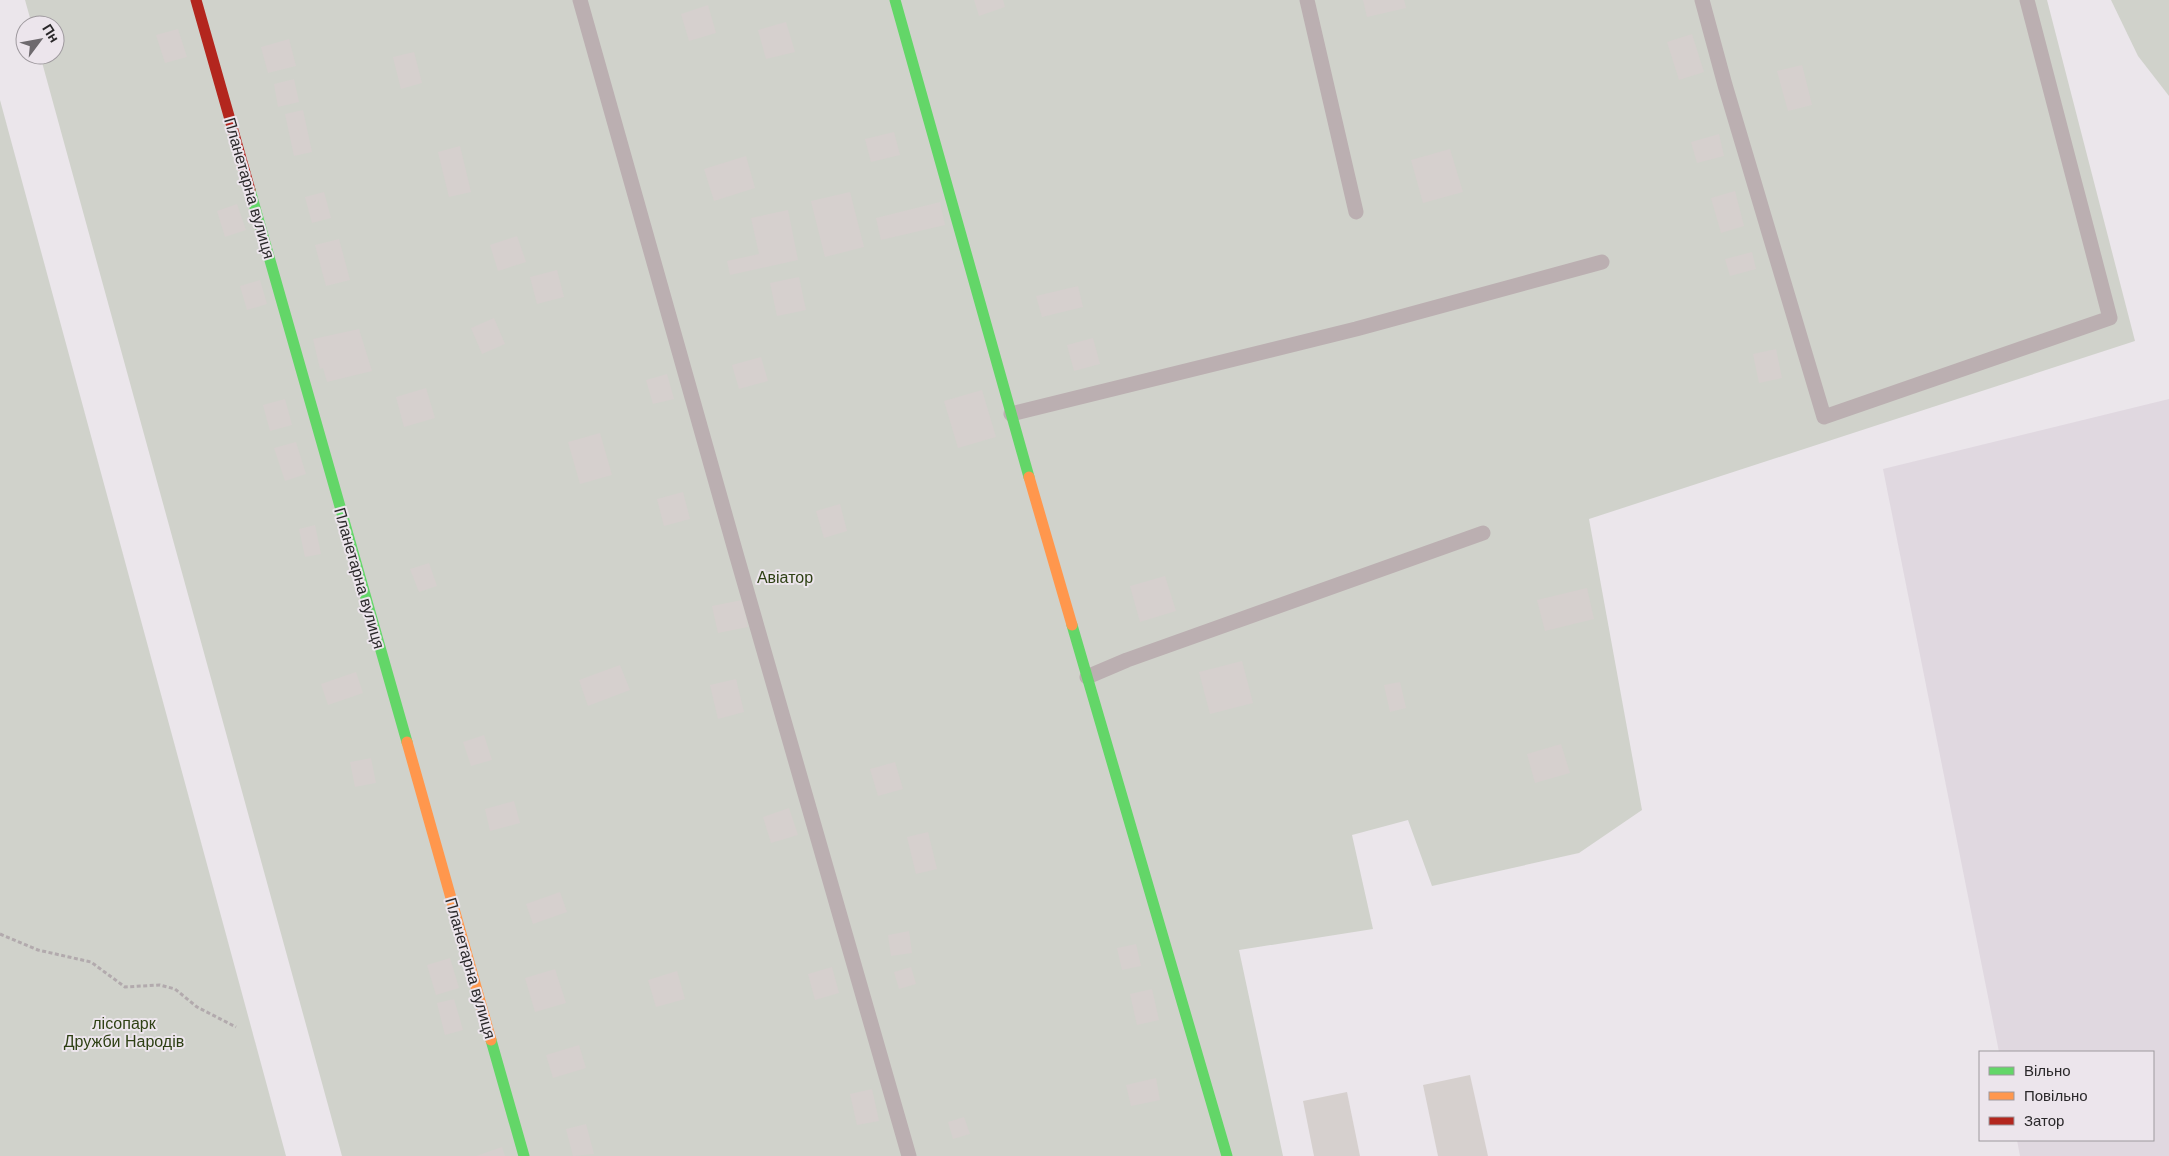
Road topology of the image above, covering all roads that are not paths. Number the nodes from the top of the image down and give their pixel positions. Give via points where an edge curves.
1 (196, 0) edge
2 (580, 0) edge
3 (896, 0) edge
4 (1307, 0) edge
5 (1702, 0) edge
6 (2027, 0) edge
7 (1356, 212) dead end
8 (1602, 262) dead end
9 (1011, 414) junction
10 (1484, 533) dead end
11 (1086, 677) junction
12 (524, 1156) edge
13 (909, 1156) edge
14 (1226, 1156) edge

1 - 12 street, Планетарна вулиця
2 - 13 lane
3 - 9 street
4 - 7 lane
5 - 6 lane via 1824,417 2110,318
8 - 9 lane via 1356,329
9 - 11 street
10 - 11 lane
11 - 14 street

